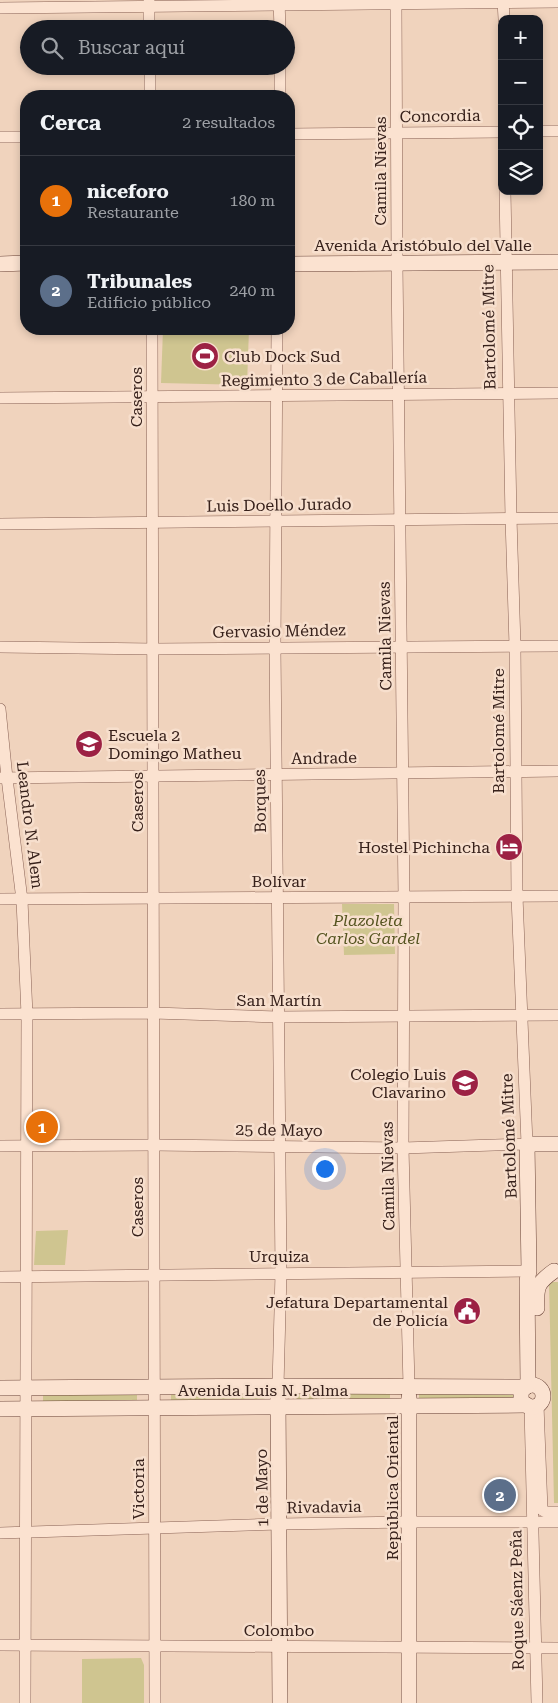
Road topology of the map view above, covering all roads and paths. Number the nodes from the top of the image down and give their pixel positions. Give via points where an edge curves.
1 (503, 1) edge
2 (279, 2) edge
3 (396, 2) edge
4 (558, 2) edge
5 (149, 3) edge
6 (0, 8) edge
7 (504, 15) edge
8 (149, 20) edge
9 (280, 20) edge
10 (150, 75) edge
11 (280, 75) edge
12 (150, 90) edge
13 (280, 90) edge
14 (543, 131) edge
15 (558, 131) edge
16 (498, 132) edge
17 (397, 133) junction
18 (295, 134) edge
19 (0, 137) edge
20 (20, 137) edge
21 (505, 195) edge
22 (505, 262) junction
23 (558, 262) edge
24 (20, 263) edge
25 (0, 264) edge
26 (295, 264) edge
27 (397, 264) junction
28 (152, 335) edge
29 (277, 335) edge
30 (558, 393) edge
31 (399, 394) junction
32 (508, 394) junction
33 (152, 396) junction
34 (276, 396) junction
35 (0, 398) edge
36 (511, 518) junction
37 (558, 518) edge
38 (400, 519) junction
39 (276, 521) junction
40 (152, 522) junction
41 (0, 524) edge
42 (402, 646) junction
43 (515, 646) junction
44 (558, 646) edge
45 (0, 647) edge
46 (275, 647) junction
47 (154, 649) junction
48 (0, 709) edge
49 (558, 771) edge
50 (516, 772) junction
51 (403, 773) junction
52 (153, 776) junction
53 (276, 776) junction
54 (3, 778) edge
55 (517, 896) junction
56 (558, 896) edge
57 (278, 897) junction
58 (404, 897) junction
59 (0, 899) edge
60 (153, 899) junction
61 (22, 900) junction
62 (0, 1014) edge
63 (153, 1014) junction
64 (26, 1015) junction
65 (523, 1015) junction
66 (558, 1015) edge
67 (403, 1016) junction
68 (278, 1017) junction
69 (527, 1144) junction
70 (558, 1144) edge
71 (153, 1145) junction
72 (0, 1146) edge
73 (25, 1146) junction
74 (279, 1148) junction
75 (403, 1148) junction
76 (556, 1270) edge
77 (529, 1271) junction
78 (406, 1272) junction
79 (281, 1273) junction
80 (153, 1274) junction
81 (25, 1276) junction
82 (0, 1277) edge
83 (278, 1386) junction
84 (409, 1386) junction
85 (531, 1386) junction
86 (154, 1387) junction
87 (0, 1388) edge
88 (25, 1388) junction
89 (532, 1406) junction
90 (278, 1407) junction
91 (409, 1407) junction
92 (25, 1408) junction
93 (154, 1408) junction
94 (0, 1409) edge
95 (558, 1512) edge
96 (409, 1522) junction
97 (533, 1522) junction
98 (558, 1522) edge
99 (280, 1524) junction
100 (154, 1528) junction
101 (25, 1532) junction
102 (0, 1533) edge
103 (0, 1645) edge
104 (25, 1645) junction
105 (155, 1646) junction
106 (280, 1646) junction
107 (410, 1647) junction
108 (536, 1648) junction
109 (558, 1648) edge
110 (25, 1703) edge
111 (155, 1703) edge
112 (280, 1703) edge
113 (409, 1703) edge
114 (537, 1703) edge

1 - 3 street
1 - 4 street
1 - 7 street
2 - 3 street
2 - 5 street
2 - 9 street
3 - 17 street, Camila Nievas
5 - 6 street
5 - 8 street
10 - 12 street
11 - 13 street
14 - 15 street
16 - 17 street, Concordia
17 - 18 street, Concordia
17 - 27 street, Camila Nievas
19 - 20 street
21 - 22 street, Bartolomé Mitre
22 - 23 main road, Avenida Aristóbulo del Valle
22 - 27 main road, Avenida Aristóbulo del Valle
22 - 32 street, Bartolomé Mitre
24 - 25 main road
26 - 27 main road, Avenida Aristóbulo del Valle
27 - 31 street, Camila Nievas
28 - 33 street, Caseros
29 - 34 street, Borques
30 - 32 street, Regimiento 3 de Caballería
31 - 32 street, Regimiento 3 de Caballería
31 - 34 street, Regimiento 3 de Caballería
31 - 38 street, Camila Nievas
32 - 36 street, Bartolomé Mitre
33 - 34 street, Regimiento 3 de Caballería
33 - 35 street, Regimiento 3 de Caballería
33 - 40 street, Caseros
34 - 39 street, Borques
36 - 37 street, Luis Doello Jurado
36 - 38 street, Luis Doello Jurado
36 - 43 street, Bartolomé Mitre
38 - 39 street, Luis Doello Jurado
38 - 42 street, Camila Nievas
39 - 40 street, Luis Doello Jurado
39 - 46 street, Borques
40 - 41 street, Luis Doello Jurado
40 - 47 street, Caseros
42 - 43 street, Gervasio Méndez
42 - 46 street, Gervasio Méndez
42 - 51 street, Camila Nievas
43 - 44 street, Gervasio Méndez
43 - 50 street, Bartolomé Mitre
45 - 47 street, Gervasio Méndez
46 - 47 street, Gervasio Méndez
46 - 53 street, Borques
47 - 52 street, Caseros
48 - 54 street, Leandro N. Alem
49 - 50 street, Andrade
50 - 51 street, Andrade
50 - 55 street, Bartolomé Mitre
51 - 53 street, Andrade
51 - 58 street, Camila Nievas
52 - 53 street, Andrade
52 - 54 street, Andrade
52 - 60 street, Caseros
53 - 57 street, Borques
54 - 61 street, Leandro N. Alem
55 - 56 street, Bolívar
55 - 58 street, Bolívar
55 - 65 street, Bartolomé Mitre
57 - 58 street, Bolívar
57 - 60 street, Bolívar
57 - 68 street, Borques
58 - 67 street, Camila Nievas
59 - 61 street, Bolívar
60 - 61 street, Bolívar
60 - 63 street, Caseros
61 - 64 street, Leandro N. Alem
62 - 64 street, San Martín
63 - 64 street, San Martín
63 - 68 street, San Martín
63 - 71 street, Caseros
64 - 73 street, Leandro N. Alem
65 - 66 street, San Martín
65 - 67 street, San Martín
65 - 69 street, Bartolomé Mitre
67 - 68 street, San Martín
67 - 75 street, Camila Nievas
68 - 74 street, Borques
69 - 70 main road, 25 de Mayo
69 - 75 street, 25 de Mayo
69 - 77 main road, Bartolomé Mitre
71 - 73 street, 25 de Mayo
71 - 74 street, 25 de Mayo
71 - 80 street, Caseros
72 - 73 street, 25 de Mayo
73 - 81 street, Leandro N. Alem
74 - 75 street, 25 de Mayo
74 - 79 street, Borques
75 - 78 street, Camila Nievas
76 - 77 main road, Urquiza
76 - 85 main road via 539,1283 536,1291
77 - 78 street, Urquiza
77 - 85 main road
78 - 79 street, Urquiza
78 - 84 street, República Oriental
79 - 80 street, Urquiza
79 - 83 street, 1 de Mayo
80 - 81 street, Urquiza
80 - 86 street, Victoria
81 - 82 street, Urquiza
81 - 88 street, Leandro N. Alem
83 - 84 main road, Avenida Luis N. Palma
83 - 86 main road, Avenida Luis N. Palma
83 - 90 main road, 1 de Mayo
84 - 85 main road, Avenida Luis N. Palma
84 - 91 main road, República Oriental
85 - 89 main road via 521,1396
86 - 88 main road, Avenida Luis N. Palma
86 - 93 street, Victoria
87 - 88 main road, Avenida Luis N. Palma
88 - 92 street, Leandro N. Alem
89 - 91 main road, Avenida Luis N. Palma
89 - 95 street via 542,1510
89 - 97 street, Roque Sáenz Peña
90 - 91 main road, Avenida Luis N. Palma
90 - 93 main road, Avenida Luis N. Palma
90 - 99 main road, 1 de Mayo
91 - 96 main road, República Oriental
92 - 93 main road, Avenida Luis N. Palma
92 - 94 main road, Avenida Luis N. Palma
92 - 101 street, Leandro N. Alem
93 - 100 street, Victoria
96 - 97 street, Rivadavia
96 - 99 street, Rivadavia
96 - 107 main road, República Oriental
97 - 98 street, Rivadavia
97 - 108 street, Roque Sáenz Peña
99 - 100 street, Rivadavia
99 - 106 main road, 1 de Mayo
100 - 101 street, Rivadavia
100 - 105 street, Victoria
101 - 102 street, Rivadavia
101 - 104 street, Leandro N. Alem
103 - 104 street, Colombo
104 - 105 street, Colombo
104 - 110 street, Leandro N. Alem
105 - 106 street, Colombo
105 - 111 street, Victoria
106 - 107 street, Colombo
106 - 112 main road, 1 de Mayo
107 - 108 street, Colombo
107 - 113 main road, República Oriental
108 - 109 street, Colombo
108 - 114 street, Roque Sáenz Peña

